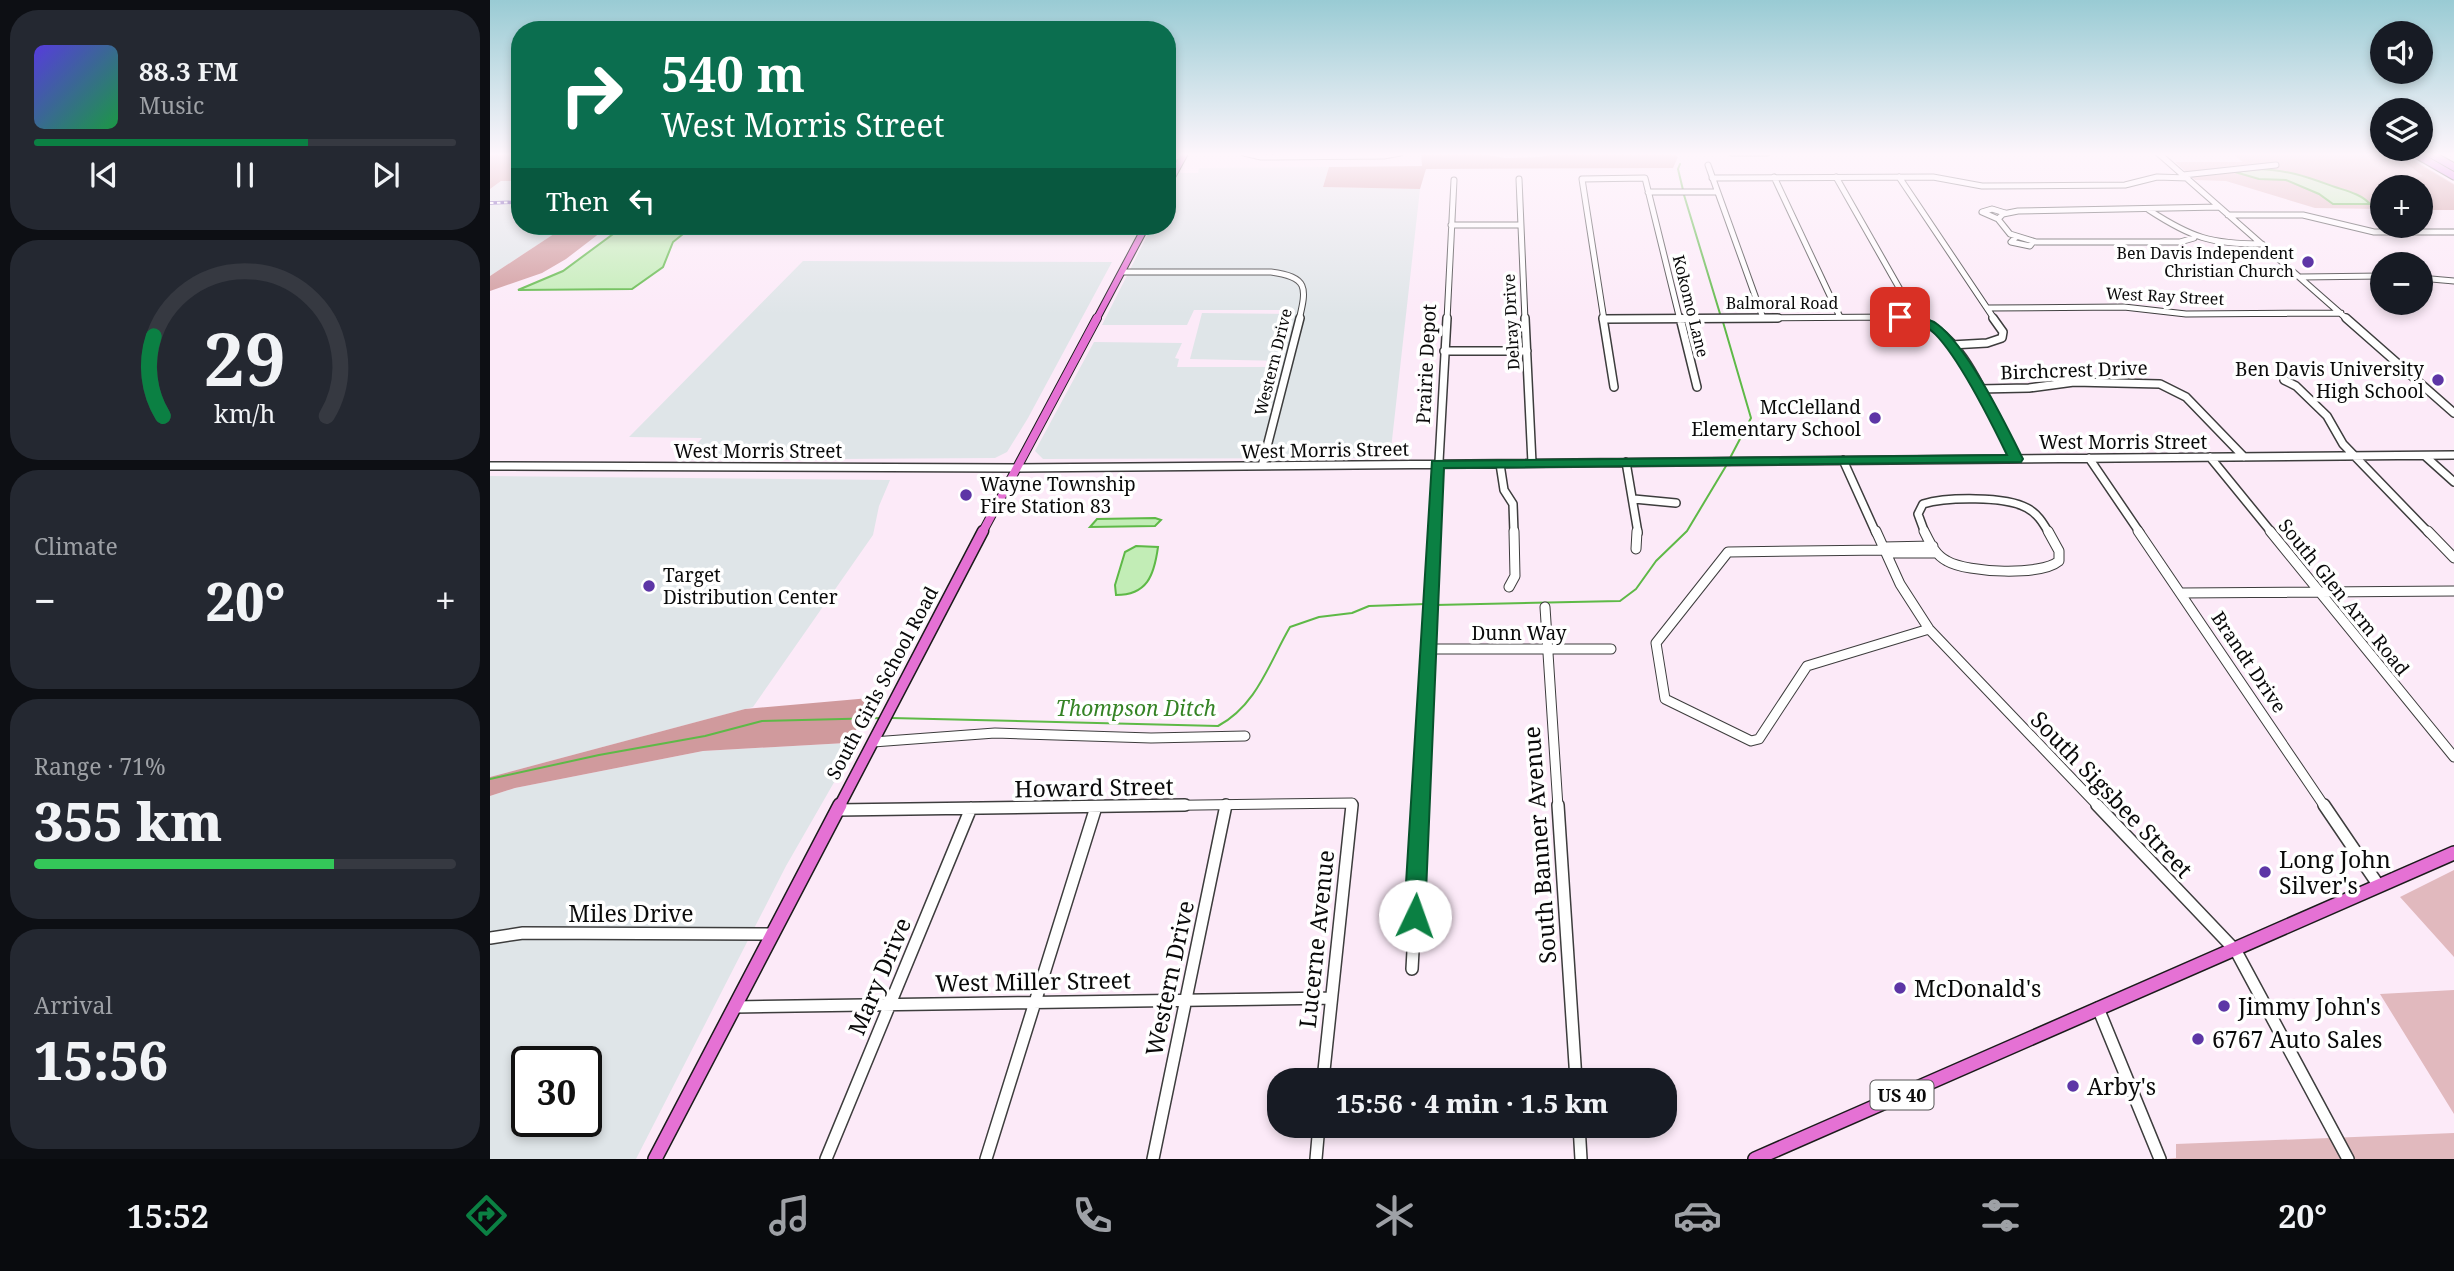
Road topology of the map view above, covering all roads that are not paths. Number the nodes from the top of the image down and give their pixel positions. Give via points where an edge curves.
1 (1452, 207) edge
2 (1520, 207) edge
3 (1586, 207) edge
4 (1652, 207) edge
5 (1723, 207) edge
6 (1788, 207) edge
7 (1853, 207) edge
8 (1919, 207) edge
9 (2217, 207) edge
10 (2219, 207) edge
11 (2149, 210) junction
12 (2005, 213) junction
13 (2228, 215) junction
14 (1998, 219) junction
15 (1451, 225) junction
16 (1521, 225) junction
17 (2454, 232) edge
18 (1141, 235) edge
19 (2194, 238) junction
20 (2261, 243) junction
21 (1122, 272) junction
22 (2370, 276) edge
23 (2301, 277) junction
24 (2433, 279) edge
25 (2454, 281) edge
26 (1988, 308) junction
27 (2341, 313) junction
28 (1840, 317) junction
29 (1680, 318) junction
30 (1763, 318) junction
31 (1912, 318) junction
32 (1603, 319) junction
33 (1951, 345) junction
34 (1444, 351) junction
35 (1527, 351) junction
36 (2284, 380) dead end
37 (1614, 387) dead end
38 (1697, 387) dead end
39 (1979, 389) junction
40 (2454, 413) edge
41 (2454, 455) edge
42 (2354, 456) junction
43 (2425, 456) junction
44 (2210, 457) junction
45 (2244, 457) junction
46 (2089, 458) junction
47 (2016, 459) junction
48 (1843, 460) junction
49 (1532, 463) junction
50 (1626, 463) junction
51 (1437, 464) junction
52 (1500, 464) junction
53 (490, 466) edge
54 (1262, 466) junction
55 (1016, 468) junction
56 (2454, 482) edge
57 (1634, 499) junction
58 (1676, 503) dead end
59 (1636, 550) dead end
60 (1884, 550) junction
61 (1934, 550) junction
62 (2454, 558) edge
63 (1509, 587) dead end
64 (2454, 591) edge
65 (2320, 592) junction
66 (2180, 593) junction
67 (1545, 607) dead end
68 (1929, 629) junction
69 (1428, 649) junction
70 (1548, 649) junction
71 (1611, 649) dead end
72 (876, 736) junction
73 (1245, 736) dead end
74 (2454, 757) edge
75 (1352, 803) joint
76 (1226, 805) junction
77 (1096, 807) junction
78 (971, 808) junction
79 (838, 810) junction
80 (2454, 853) edge
81 (2379, 886) junction
82 (773, 934) junction
83 (490, 939) edge
84 (2236, 951) junction
85 (1412, 969) dead end
86 (1331, 998) junction
87 (1185, 1000) junction
88 (1035, 1003) junction
89 (890, 1005) junction
90 (735, 1007) junction
91 (2098, 1008) junction
92 (1324, 1068) edge
93 (1575, 1068) edge
94 (1318, 1138) edge
95 (1579, 1138) edge
96 (655, 1159) edge
97 (826, 1159) edge
98 (986, 1159) edge
99 (1153, 1159) edge
100 (1316, 1159) edge
101 (1581, 1159) edge
102 (1755, 1159) edge
103 (2160, 1159) edge
104 (2348, 1159) edge

1 - 15 street, Prairie Depot
2 - 16 street, Delray Drive
3 - 32 street
4 - 29 street, Kokomo Lane
5 - 30 street
6 - 28 street
7 - 31 street
8 - 26 street
9 - 11 street
10 - 13 street
11 - 12 street
11 - 19 street
12 - 14 street
12 - 14 street via 1982,212
13 - 17 street via 2303,215 2374,232
13 - 20 street
14 - 19 street via 2016,237 2011,241 2030,247 2033,242 2180,242
15 - 16 street
15 - 34 street, Prairie Depot
16 - 35 street, Delray Drive
18 - 21 main road, South Girls School Road
19 - 20 street
20 - 23 street
21 - 54 street, Western Drive via 1271,272 1303,283 1306,293
21 - 55 main road, South Girls School Road
22 - 23 street
23 - 27 street
24 - 25 street
26 - 27 street, West Ray Street
26 - 33 street via 2002,329 2002,338
27 - 40 street
28 - 30 street, Balmoral Road
28 - 31 street, Balmoral Road
29 - 30 street, Balmoral Road
29 - 32 street, Balmoral Road
29 - 38 street, Kokomo Lane
31 - 33 street, Balmoral Road via 1935,327
32 - 37 street
33 - 39 street, Balmoral Road
34 - 35 street
34 - 51 street, Prairie Depot
35 - 49 street, Delray Drive
36 - 42 street via 2330,419
39 - 45 street, Birchcrest Drive via 2147,382 2179,392
39 - 47 street, Balmoral Road
41 - 43 street, West Morris Street
42 - 43 street, West Morris Street
42 - 45 street, West Morris Street
42 - 62 street
43 - 56 street
44 - 45 street, West Morris Street
44 - 46 street, West Morris Street
44 - 65 street, South Glen Arm Road
46 - 47 street, West Morris Street
46 - 66 street, Brandt Drive
47 - 48 street, West Morris Street
48 - 50 street, West Morris Street
48 - 60 street, South Sigsbee Street
49 - 50 street, West Morris Street
49 - 52 street, West Morris Street
50 - 57 street
51 - 52 street, West Morris Street
51 - 54 street, West Morris Street
51 - 69 street, Prairie Depot
52 - 63 street via 1504,490 1513,504 1515,576
53 - 55 street, West Morris Street
54 - 55 street, West Morris Street
55 - 72 main road, South Girls School Road
57 - 58 street
57 - 59 street
60 - 61 street
60 - 68 street, South Sigsbee Street
60 - 68 street via 1728,552 1656,643 1665,699 1751,741 1759,739 1807,666
61 - 61 street via 1954,565 1969,568 2044,569 2059,562 2059,551 2040,517 2006,500 1923,504 1918,516
64 - 65 street
65 - 66 street
65 - 74 street, South Glen Arm Road
66 - 81 street, Brandt Drive
67 - 70 street, South Banner Avenue
68 - 84 street, South Sigsbee Street
69 - 70 street, Dunn Way
69 - 85 street, Prairie Depot
70 - 71 street, Dunn Way
70 - 93 street, South Banner Avenue
72 - 73 street via 898,741 993,733 1142,739
72 - 79 main road, South Girls School Road
75 - 76 street, Howard Street
75 - 86 street, Lucerne Avenue
76 - 77 street, Howard Street
76 - 87 street, Western Drive
77 - 78 street, Howard Street
77 - 88 street
78 - 79 street, Howard Street
78 - 89 street, Mary Drive
79 - 82 main road, South Girls School Road
80 - 81 main road, US 40
81 - 84 main road, US 40
82 - 83 street, Miles Drive via 523,933
82 - 90 main road, South Girls School Road
84 - 91 main road, US 40
84 - 104 street, South Sigsbee Street
86 - 87 street, West Miller Street
86 - 92 street, Lucerne Avenue
87 - 88 street, West Miller Street
87 - 99 street, Western Drive
88 - 89 street, West Miller Street
88 - 98 street
89 - 90 street, West Miller Street
89 - 97 street, Mary Drive
90 - 96 main road, South Girls School Road
91 - 102 main road, US 40
91 - 103 street
94 - 100 street
95 - 101 street

